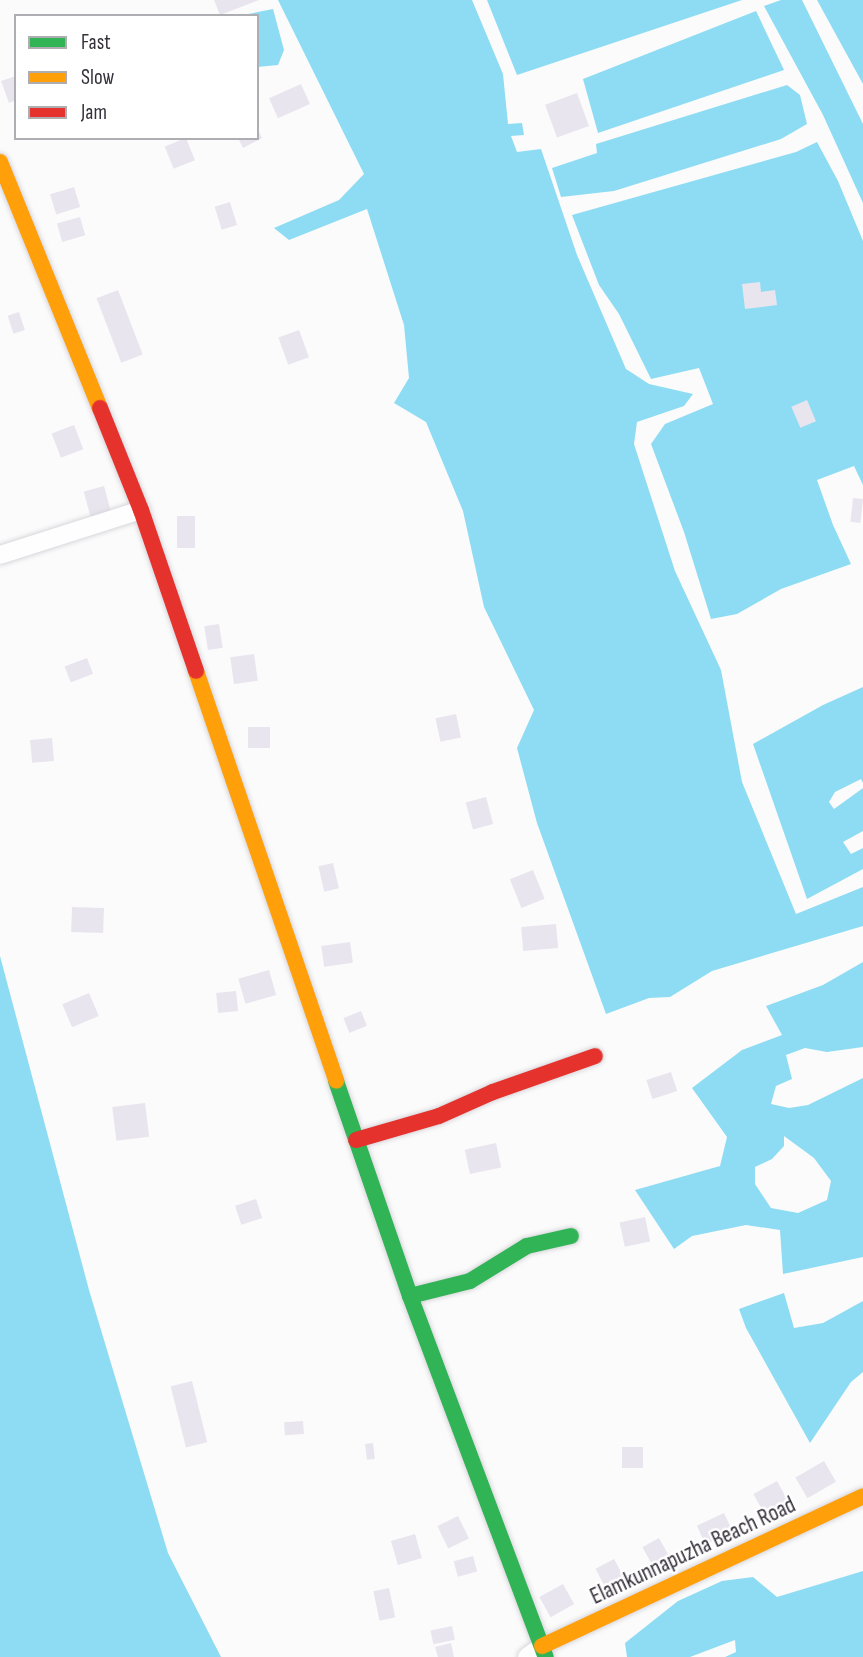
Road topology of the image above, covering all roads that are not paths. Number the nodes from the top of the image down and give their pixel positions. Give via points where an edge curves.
1 (0, 162) edge
2 (141, 510) junction
3 (0, 555) edge
4 (595, 1056) dead end
5 (356, 1140) junction
6 (571, 1236) dead end
7 (410, 1296) junction
8 (863, 1496) edge
9 (544, 1652) edge
10 (527, 1657) edge

1 - 2 main road
2 - 3 street
2 - 5 main road
4 - 5 main road via 493,1091 439,1116
5 - 7 main road
6 - 7 main road via 527,1246 470,1281
7 - 9 main road
8 - 9 main road, Elamkunnapuzha Beach Road
9 - 10 street

